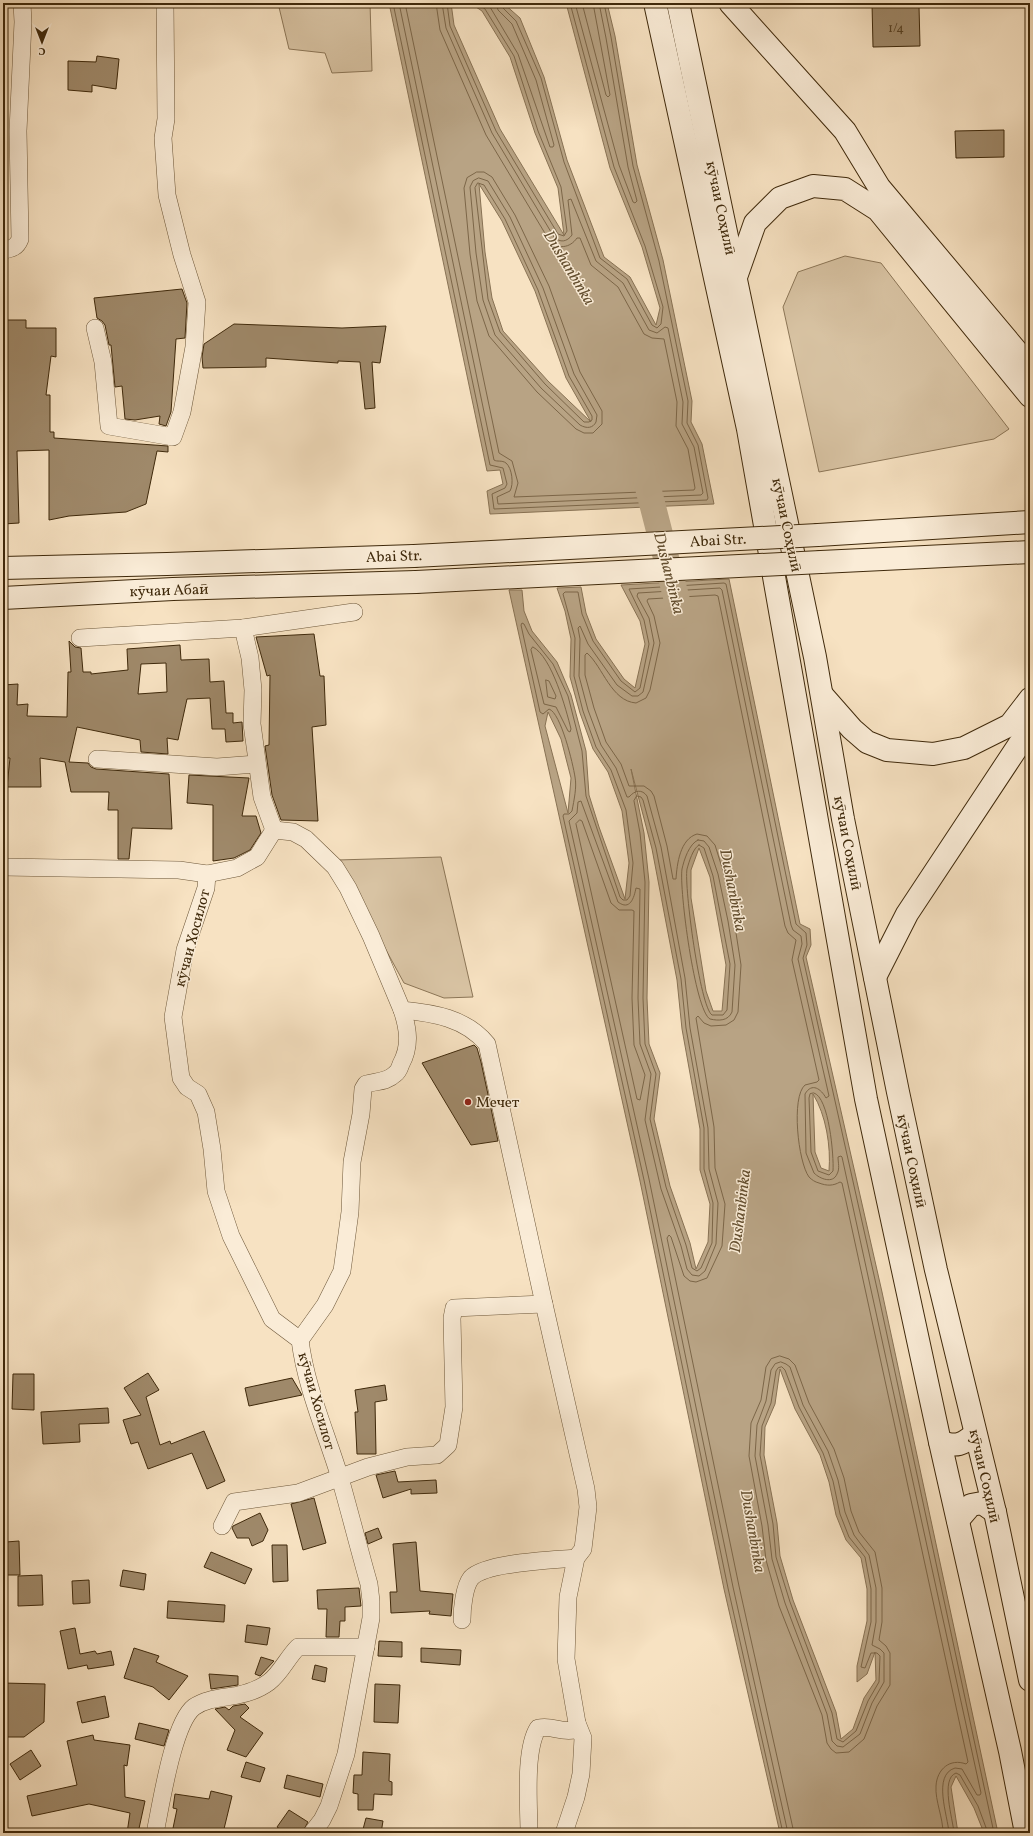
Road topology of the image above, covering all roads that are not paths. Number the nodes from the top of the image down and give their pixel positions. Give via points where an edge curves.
1 (22, 3) edge
2 (165, 3) edge
3 (656, 3) edge
4 (678, 3) edge
5 (730, 3) edge
6 (3, 250) edge
7 (736, 277) junction
8 (95, 328) dead end
9 (1030, 366) edge
10 (1030, 396) edge
11 (1030, 522) edge
12 (1030, 552) edge
13 (3, 568) edge
14 (3, 598) edge
15 (354, 612) dead end
16 (243, 628) junction
17 (80, 638) dead end
18 (822, 696) junction
19 (1030, 699) edge
20 (1030, 728) edge
21 (97, 759) dead end
22 (257, 764) junction
23 (274, 830) junction
24 (3, 867) edge
25 (207, 874) junction
26 (875, 977) junction
27 (402, 1010) junction
28 (544, 1304) junction
29 (300, 1340) junction
30 (975, 1434) junction
31 (940, 1442) junction
32 (340, 1478) junction
33 (994, 1512) junction
34 (958, 1520) junction
35 (222, 1526) dead end
36 (576, 1558) junction
37 (462, 1620) dead end
38 (366, 1647) junction
39 (1030, 1680) edge
40 (577, 1723) junction
41 (155, 1833) edge
42 (312, 1833) edge
43 (529, 1833) edge
44 (564, 1833) edge
45 (1026, 1833) edge

1 - 6 street via 18,131 20,239 14,248
2 - 8 street via 164,138 167,195 197,302 194,346 182,412 173,437 109,426 103,362
3 - 31 main road via 748,429 866,1099
4 - 7 main road, кӯчаи Соҳилӣ
5 - 9 main road via 845,131 879,187
7 - 10 main road via 754,223 780,198 813,186 844,189 878,210
7 - 18 main road, кӯчаи Соҳилӣ
11 - 13 main road, Abai Str., bridge via 414,556
12 - 14 main road, Abai Str., bridge via 416,582 173,589
15 - 16 street
16 - 17 street
16 - 22 street via 250,658 253,690 252,724
18 - 19 main road via 867,742 887,750 933,754 964,748 1010,725
18 - 26 main road, кӯчаи Соҳилӣ via 843,819
20 - 26 main road via 907,914
21 - 22 street via 217,767
22 - 23 street via 262,797
23 - 25 street via 257,857 237,868
23 - 27 street via 293,832 306,839 334,867 348,888
24 - 25 street via 179,870
25 - 29 street, кӯчаи Хосилот via 206,888 185,950 173,1017 180,1078 187,1087 198,1094 206,1112 216,1190 232,1236 272,1319
26 - 30 main road, кӯчаи Соҳилӣ via 936,1270
27 - 28 street via 435,1013 478,1032 487,1044
27 - 29 street via 408,1026 407,1051 404,1059 396,1074 382,1081 366,1084 363,1089 352,1162 350,1212 342,1272 325,1305
28 - 32 street via 454,1308 454,1407 448,1445 437,1455 407,1457 368,1467
28 - 36 street via 586,1489 588,1507 583,1549
29 - 32 street, кӯчаи Хосилот via 303,1365
30 - 31 main road via 965,1443 953,1446
30 - 33 main road, кӯчаи Соҳилӣ
31 - 34 main road
32 - 35 street via 298,1493 234,1502
32 - 38 street, кӯчаи Хосилот via 372,1601
33 - 34 main road via 982,1503 971,1505
33 - 39 main road, кӯчаи Соҳилӣ
34 - 45 main road
36 - 37 street via 533,1561 485,1570 471,1578 463,1599
36 - 40 street via 568,1597 566,1659
38 - 41 street via 298,1647 280,1672 269,1682 240,1695 204,1701 193,1708 178,1735 168,1766
38 - 42 street, кӯчаи Хосилот via 346,1754 329,1806
40 - 43 street via 575,1730 565,1732 548,1726 538,1728 533,1736 528,1779
40 - 44 street via 583,1738 581,1774

